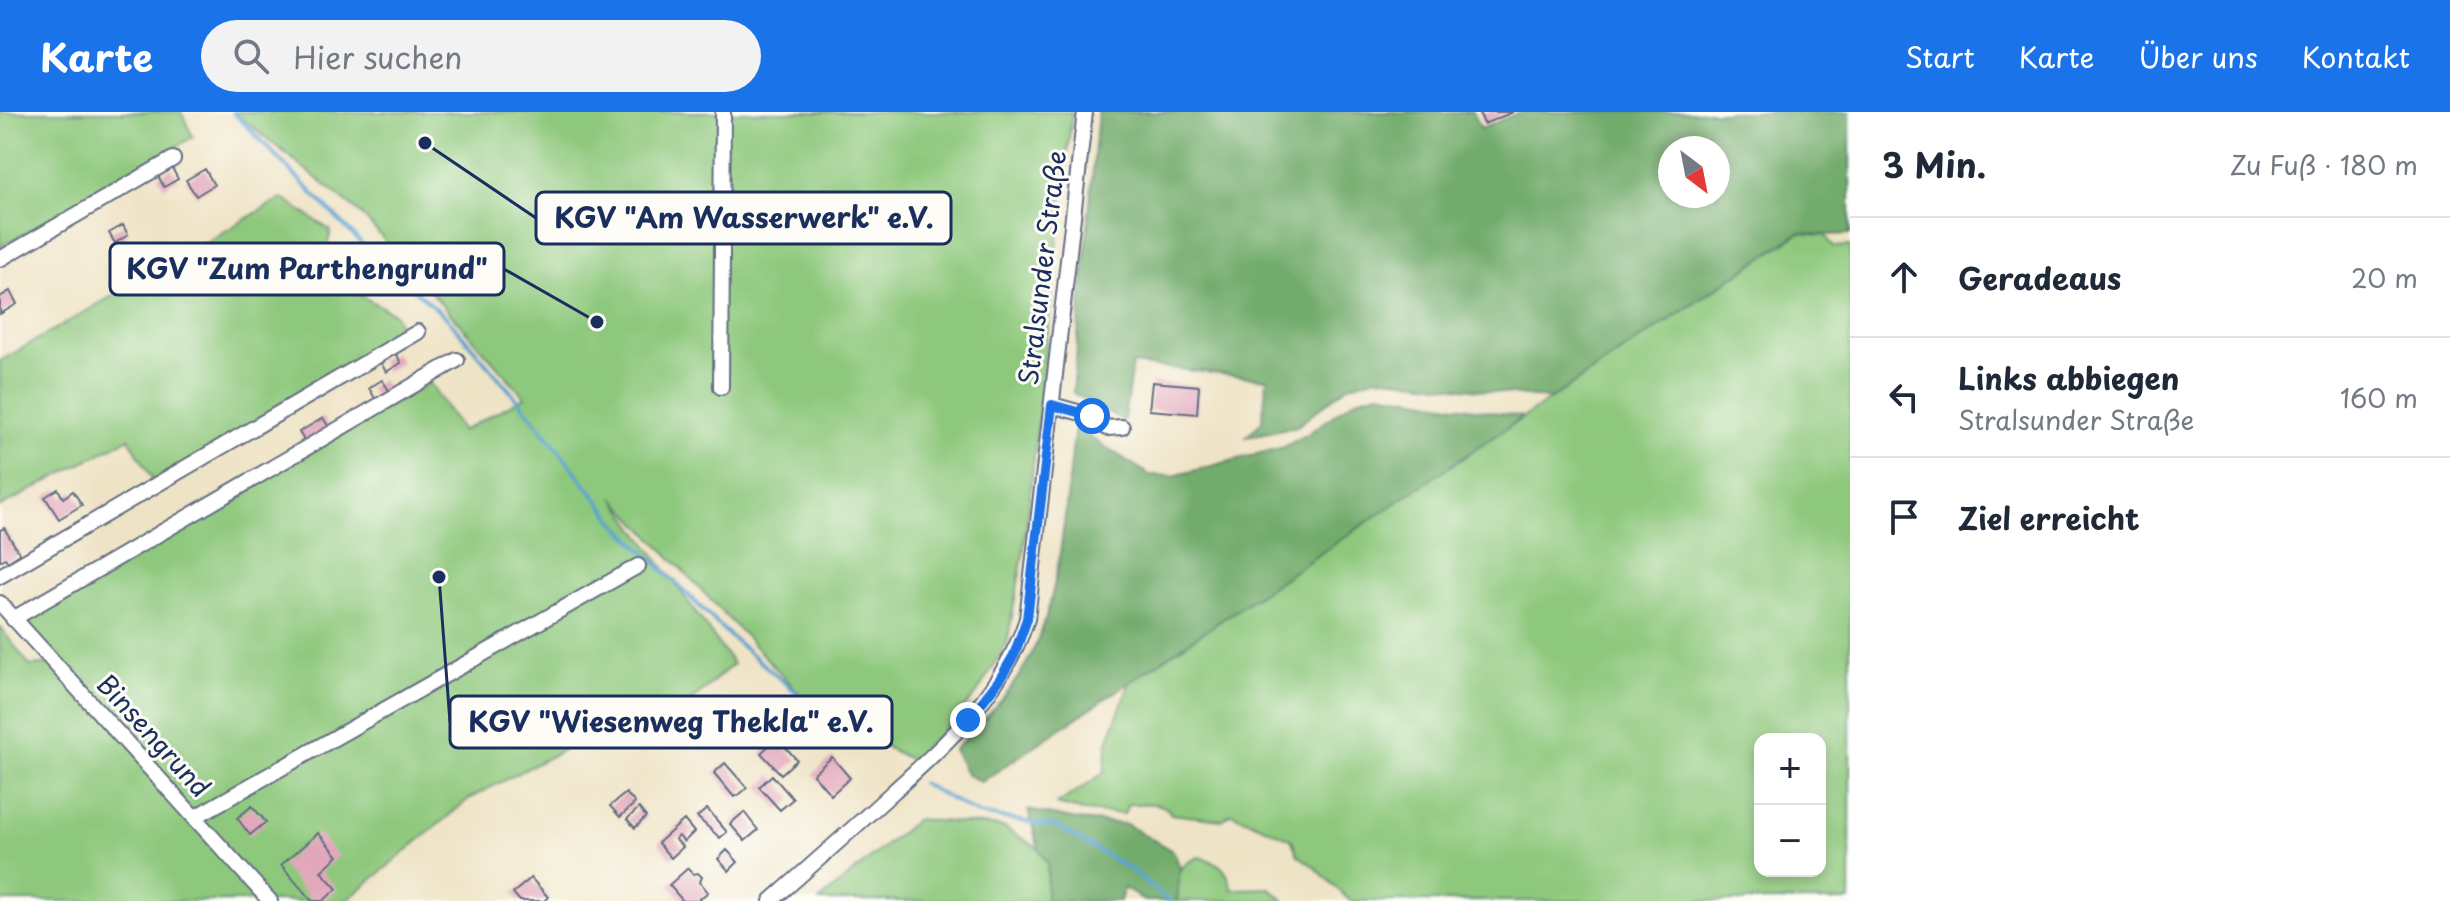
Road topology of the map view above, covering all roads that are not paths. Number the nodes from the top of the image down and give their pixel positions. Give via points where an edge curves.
1 (723, 112) edge
2 (1085, 112) edge
3 (173, 159) dead end
4 (0, 259) edge
5 (418, 332) dead end
6 (457, 360) dead end
7 (721, 387) dead end
8 (1052, 405) junction
9 (1122, 427) dead end
10 (638, 566) dead end
11 (0, 576) edge
12 (0, 603) edge
13 (13, 619) junction
14 (195, 817) junction
15 (270, 901) edge
16 (771, 901) edge

1 - 7 street
2 - 8 street, Stralsunder Straße
3 - 4 street
5 - 11 street
6 - 13 street
8 - 9 street via 1092,416 1107,428
8 - 16 street, Stralsunder Straße via 1027,619 1014,655 968,720
10 - 14 street
12 - 13 street, Binsengrund
13 - 14 street, Binsengrund
14 - 15 street, Binsengrund

